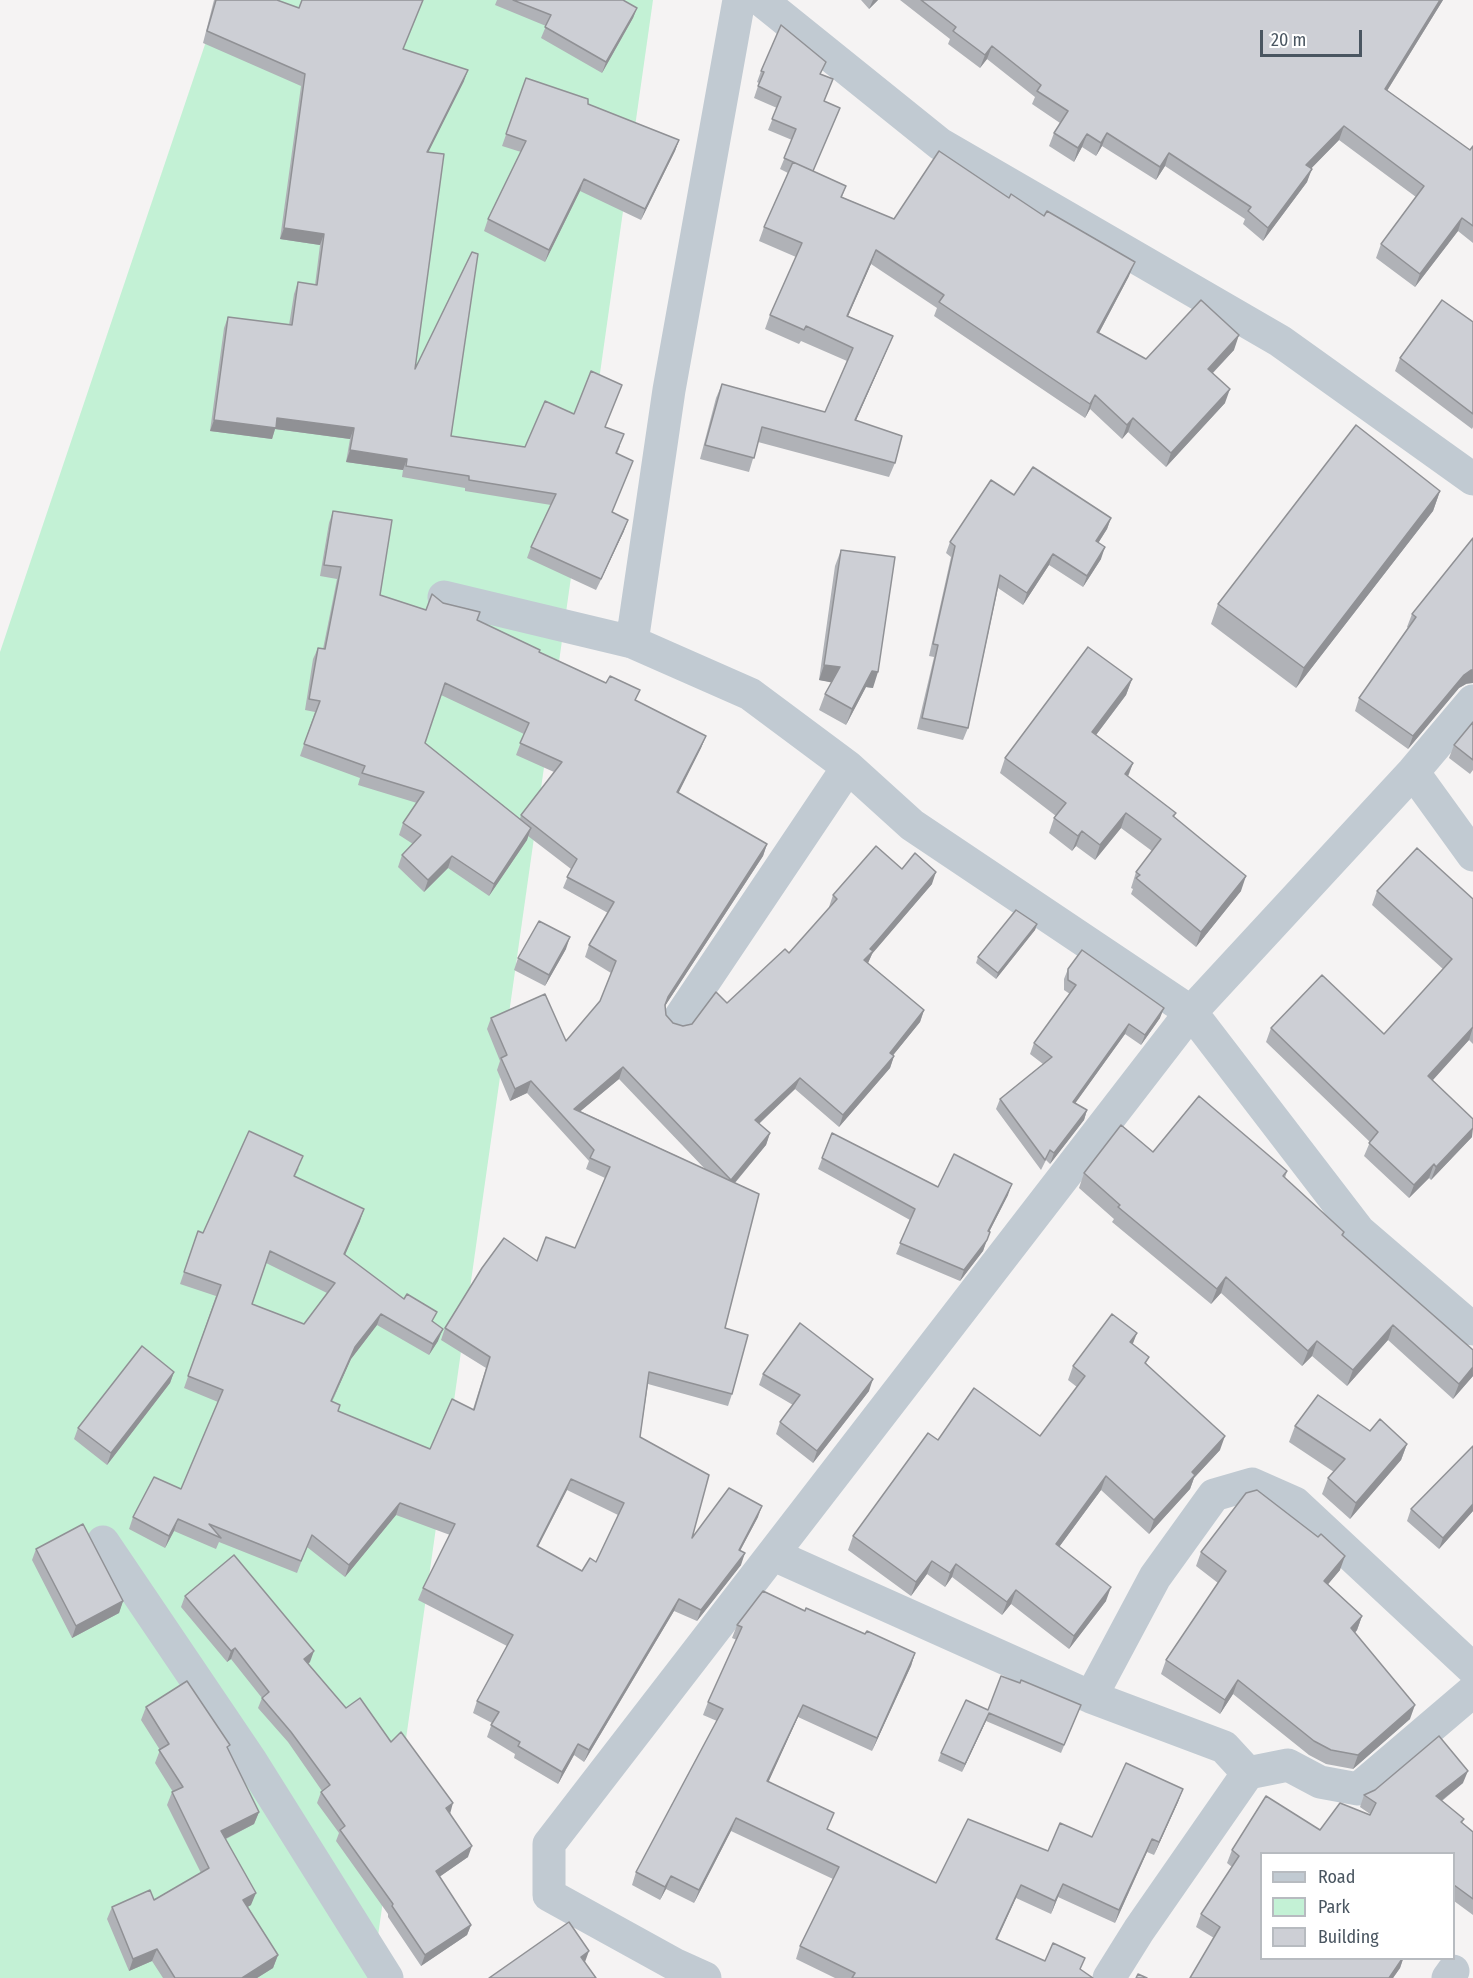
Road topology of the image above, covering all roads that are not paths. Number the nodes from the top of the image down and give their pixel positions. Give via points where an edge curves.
1 (739, 0) edge
2 (761, 0) edge
3 (1473, 479) edge
4 (444, 597) dead end
5 (632, 642) junction
6 (1473, 701) edge
7 (848, 767) junction
8 (1413, 772) junction
9 (1473, 855) edge
10 (1191, 1012) junction
11 (679, 1020) dead end
12 (1473, 1329) edge
13 (104, 1542) dead end
14 (774, 1555) junction
15 (1473, 1669) edge
16 (1473, 1690) edge
17 (1091, 1697) junction
18 (1248, 1773) junction
19 (387, 1978) edge
20 (705, 1978) edge
21 (1109, 1978) edge

1 - 5 street via 669,390
2 - 3 street via 940,144 1280,341
4 - 5 street
5 - 7 street via 750,694
6 - 8 street
7 - 10 street via 912,825
7 - 11 street
8 - 9 street
8 - 10 street
10 - 12 street via 1359,1231
10 - 14 street
13 - 19 street via 251,1761
14 - 17 street
14 - 20 street via 549,1844 549,1895
15 - 17 street via 1295,1503 1252,1484 1214,1495 1155,1577
16 - 18 street via 1358,1789 1320,1782 1288,1766
17 - 18 street via 1224,1747
18 - 21 street

